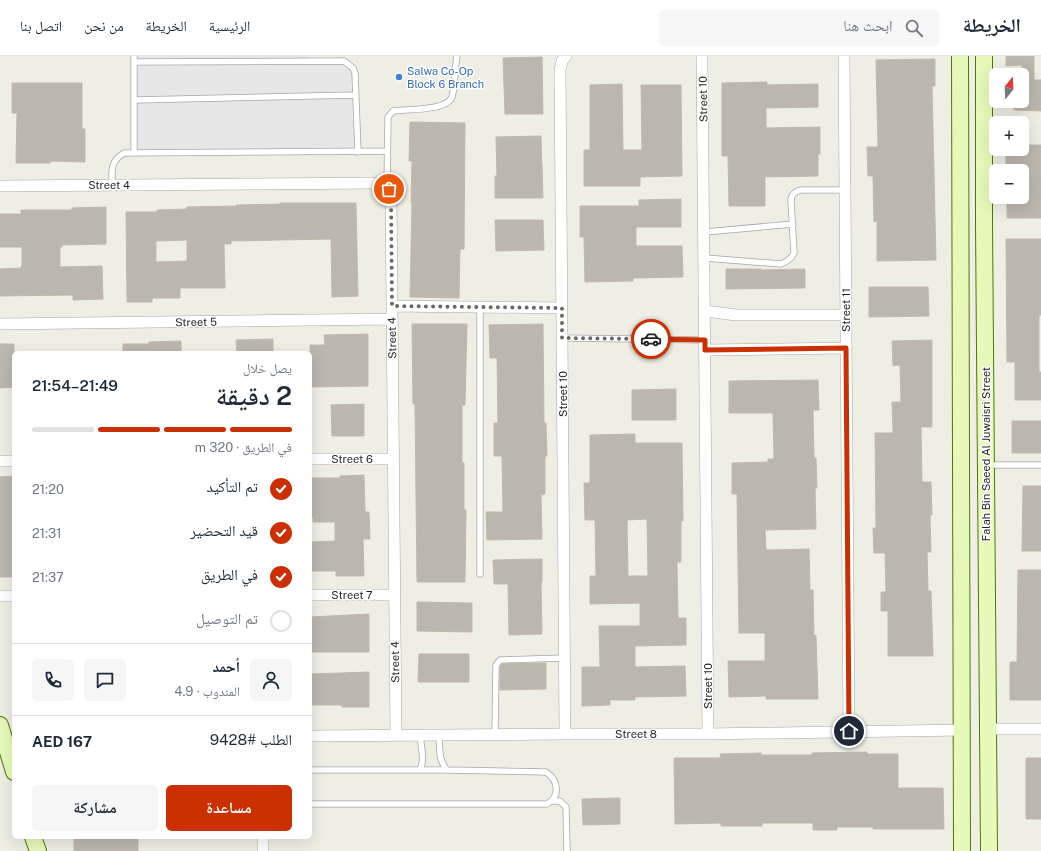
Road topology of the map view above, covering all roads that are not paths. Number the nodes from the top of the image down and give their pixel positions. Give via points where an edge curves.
1 (457, 56) edge
2 (565, 56) edge
3 (702, 56) edge
4 (844, 56) edge
5 (960, 56) edge
6 (984, 56) edge
7 (309, 58) edge
8 (134, 59) edge
9 (356, 95) junction
10 (134, 100) junction
11 (387, 151) junction
12 (358, 152) junction
13 (134, 153) junction
14 (112, 184) junction
15 (0, 186) edge
16 (387, 186) junction
17 (845, 190) junction
18 (793, 224) junction
19 (705, 232) junction
20 (705, 258) junction
21 (392, 306) junction
22 (480, 307) junction
23 (562, 308) junction
24 (705, 311) junction
25 (846, 315) junction
26 (392, 319) junction
27 (0, 324) edge
28 (562, 338) junction
29 (705, 345) junction
30 (846, 348) junction
31 (312, 459) edge
32 (393, 459) junction
33 (12, 460) edge
34 (0, 461) edge
35 (986, 465) junction
36 (1041, 465) edge
37 (961, 573) junction
38 (480, 574) dead end
39 (987, 576) junction
40 (395, 594) junction
41 (312, 595) edge
42 (0, 596) edge
43 (12, 596) edge
44 (565, 658) junction
45 (0, 725) edge
46 (987, 728) junction
47 (1041, 729) edge
48 (962, 730) junction
49 (849, 731) junction
50 (495, 734) junction
51 (565, 734) junction
52 (708, 734) junction
53 (396, 735) junction
54 (420, 735) junction
55 (439, 735) junction
56 (312, 736) edge
57 (10, 743) edge
58 (12, 758) edge
59 (312, 770) edge
60 (420, 770) junction
61 (447, 770) junction
62 (553, 801) junction
63 (312, 804) edge
64 (34, 839) edge
65 (263, 839) edge
66 (38, 851) edge
67 (263, 851) edge
68 (567, 851) edge
69 (962, 851) edge
70 (989, 851) edge

1 - 11 lane via 452,98 446,104 437,107 394,111 388,117
2 - 23 street, Street 10 via 560,65
3 - 19 street, Street 10
4 - 17 street, Street 11
5 - 37 street
6 - 35 street, Falah Bin Saeed Al Juwaisri Street
7 - 8 lane
7 - 9 lane via 344,61 349,64 355,73
8 - 10 lane
9 - 10 lane
9 - 12 lane
10 - 13 lane
11 - 12 lane
11 - 16 lane
12 - 13 lane
13 - 14 lane via 124,153 116,158 112,167
14 - 15 street, Street 4
14 - 16 street, Street 4 via 377,183
16 - 21 street, Street 4 via 391,195
17 - 18 lane via 797,191 791,198
17 - 25 street, Street 11
18 - 19 lane
18 - 20 lane via 794,253 787,262 781,264
19 - 20 street, Street 10
20 - 24 street, Street 10
21 - 22 street
21 - 26 street, Street 4
22 - 23 street
22 - 38 lane
23 - 28 street, Street 10
24 - 25 street via 736,315
24 - 29 street, Street 10
25 - 30 street, Street 11
26 - 27 street, Street 5
26 - 32 street, Street 4
28 - 29 lane
28 - 44 street, Street 10
29 - 30 street
29 - 52 street, Street 10
30 - 49 street, Street 11
31 - 32 street, Street 6
32 - 40 street, Street 4
33 - 34 street
35 - 36 lane
35 - 39 street, Falah Bin Saeed Al Juwaisri Street
37 - 39 street via 972,568 979,569
37 - 48 street
39 - 46 street, Falah Bin Saeed Al Juwaisri Street
40 - 41 street, Street 7
40 - 53 street, Street 4
42 - 43 street
44 - 50 lane via 500,660 496,665
44 - 51 street, Street 10
45 - 57 street
46 - 47 street
46 - 70 street, Falah Bin Saeed Al Juwaisri Street
48 - 49 street, Street 8
48 - 69 street
49 - 52 street, Street 8
50 - 51 street, Street 8
50 - 55 street, Street 8
51 - 52 street, Street 8
53 - 54 street, Street 8
53 - 56 street, Street 8
54 - 55 street, Street 8
54 - 60 lane via 423,758
55 - 61 lane via 440,759
57 - 58 street
59 - 60 lane
60 - 61 lane
61 - 62 lane via 546,772 555,781 556,796
62 - 63 lane via 547,804
62 - 68 lane via 560,801 566,808
64 - 66 street
65 - 67 street

